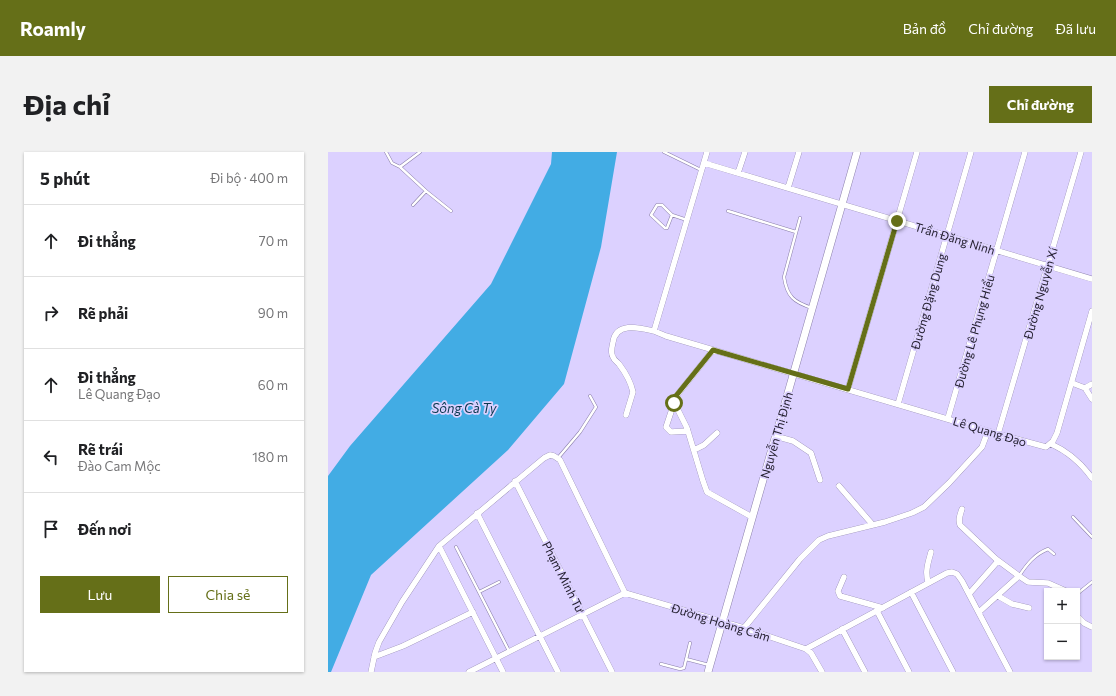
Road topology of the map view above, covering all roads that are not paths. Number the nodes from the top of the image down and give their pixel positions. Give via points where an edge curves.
1 (386, 152) edge
2 (420, 152) edge
3 (664, 152) edge
4 (707, 152) edge
5 (745, 152) edge
6 (799, 152) edge
7 (857, 152) edge
8 (917, 152) edge
9 (971, 152) edge
10 (1025, 152) edge
11 (1081, 152) edge
12 (704, 163) junction
13 (400, 167) junction
14 (702, 170) junction
15 (738, 173) junction
16 (788, 188) junction
17 (426, 191) junction
18 (841, 204) junction
19 (413, 205) dead end
20 (451, 211) dead end
21 (728, 211) dead end
22 (672, 215) junction
23 (800, 218) dead end
24 (688, 220) junction
25 (897, 221) junction
26 (796, 232) junction
27 (947, 236) junction
28 (997, 251) junction
29 (1048, 266) junction
30 (1092, 279) edge
31 (813, 308) junction
32 (1092, 310) edge
33 (654, 331) junction
34 (713, 350) junction
35 (794, 373) junction
36 (1072, 383) junction
37 (1092, 384) edge
38 (1084, 388) junction
39 (848, 389) junction
40 (590, 396) dead end
41 (1092, 399) edge
42 (674, 403) junction
43 (898, 404) junction
44 (626, 415) dead end
45 (948, 418) junction
46 (688, 431) junction
47 (988, 431) junction
48 (717, 433) dead end
49 (998, 434) junction
50 (775, 436) junction
51 (1050, 444) junction
52 (694, 450) junction
53 (558, 458) junction
54 (1092, 478) edge
55 (820, 480) dead end
56 (515, 481) junction
57 (839, 486) dead end
58 (962, 509) dead end
59 (477, 513) junction
60 (752, 517) junction
61 (1073, 517) dead end
62 (872, 524) junction
63 (1092, 537) edge
64 (439, 546) junction
65 (456, 547) dead end
66 (931, 552) dead end
67 (1054, 554) dead end
68 (998, 561) junction
69 (1019, 576) junction
70 (844, 577) dead end
71 (499, 582) dead end
72 (928, 582) junction
73 (1092, 582) edge
74 (1059, 588) edge
75 (479, 592) junction
76 (625, 592) junction
77 (911, 592) junction
78 (1080, 592) edge
79 (969, 594) junction
80 (998, 596) junction
81 (883, 608) junction
82 (1030, 608) dead end
83 (877, 611) junction
84 (473, 612) junction
85 (979, 612) junction
86 (583, 615) junction
87 (1080, 619) edge
88 (722, 622) junction
89 (1092, 626) edge
90 (744, 628) junction
91 (842, 629) junction
92 (540, 637) junction
93 (690, 643) dead end
94 (806, 649) junction
95 (509, 652) junction
96 (374, 657) junction
97 (496, 658) junction
98 (686, 658) junction
99 (661, 664) dead end
100 (708, 669) edge
101 (1008, 671) edge
102 (371, 672) edge
103 (469, 672) edge
104 (503, 672) edge
105 (558, 672) edge
106 (612, 672) edge
107 (822, 672) edge
108 (865, 672) edge
109 (909, 672) edge
110 (953, 672) edge

1 - 13 lane via 392,163
2 - 13 lane
3 - 14 lane
4 - 12 street
5 - 15 street
6 - 16 street
7 - 18 street, Nguyễn Thị Định
8 - 25 street
9 - 27 street, Đường Đặng Dung
10 - 28 street, Đường Lê Phụng Hiểu
11 - 29 street, Đường Nguyễn Xí
12 - 14 street
12 - 15 street, Trần Đăng Ninh
13 - 17 lane
14 - 24 street
15 - 16 street, Trần Đăng Ninh
16 - 18 street, Trần Đăng Ninh
17 - 19 lane
17 - 20 lane
18 - 25 street, Trần Đăng Ninh
18 - 31 street, Nguyễn Thị Định
21 - 26 lane
22 - 22 lane via 665,228 652,214 657,205 662,205
22 - 24 lane
23 - 26 lane
24 - 33 street
25 - 27 street, Trần Đăng Ninh
25 - 39 street
26 - 31 lane via 784,277 785,285 794,300
27 - 28 street, Trần Đăng Ninh
27 - 43 street, Đường Đặng Dung
28 - 29 street, Trần Đăng Ninh
28 - 45 street, Đường Lê Phụng Hiểu
29 - 30 street, Trần Đăng Ninh
29 - 49 street, Đường Nguyễn Xí
31 - 35 street, Nguyễn Thị Định
32 - 36 street
33 - 34 street, Lê Quang Đạo
33 - 44 street, Lê Quang Đạo via 628,327 616,333 613,339 612,357 620,365 633,392
34 - 35 street, Lê Quang Đạo
34 - 42 street via 675,397
35 - 39 street, Lê Quang Đạo
35 - 50 street, Nguyễn Thị Định
36 - 38 street
36 - 51 street via 1057,433
37 - 38 street
38 - 41 street
39 - 43 street, Lê Quang Đạo
40 - 53 lane via 596,407 580,432
42 - 46 street
42 - 46 street via 666,426 671,432
43 - 45 street, Lê Quang Đạo
45 - 47 street, Lê Quang Đạo
46 - 52 street
47 - 49 street, Lê Quang Đạo
47 - 62 street via 982,447 924,507 885,522
48 - 52 street
49 - 51 street, Lê Quang Đạo via 1046,447
50 - 55 street via 793,441 811,453
50 - 60 street, Nguyễn Thị Định
51 - 54 street via 1073,457
52 - 60 street via 707,492
53 - 56 street via 550,455 544,458
53 - 76 street
56 - 59 street
56 - 86 street, Phạm Minh Tư
57 - 62 street
58 - 68 street via 960,525
59 - 64 street
59 - 92 street
60 - 88 street, Nguyễn Thị Định
61 - 63 lane
62 - 90 street via 819,540 800,559
64 - 84 street
64 - 96 street via 386,630
65 - 75 lane
66 - 72 street via 926,569
67 - 69 lane via 1048,549 1041,552 1026,564
68 - 69 street
68 - 79 street
69 - 74 street via 1028,582 1048,583
69 - 80 street
70 - 81 street via 838,591 840,596
71 - 75 lane
72 - 77 street
72 - 79 street via 952,572 957,574
73 - 78 lane
75 - 95 lane
76 - 86 street
76 - 88 street, Đường Hoàng Cầm
77 - 81 street
77 - 110 street
79 - 85 street
80 - 82 street via 1012,604
80 - 85 street
81 - 83 street
83 - 91 street
83 - 109 street
84 - 96 street
84 - 97 street
85 - 101 street
86 - 92 street
86 - 106 street, Phạm Minh Tư
87 - 89 street
88 - 90 street, Đường Hoàng Cầm
88 - 100 street, Nguyễn Thị Định
90 - 94 street, Đường Hoàng Cầm
91 - 94 street
91 - 108 street
92 - 95 street
92 - 105 street
93 - 98 lane
94 - 107 street
95 - 97 street
96 - 102 street
97 - 103 street
97 - 104 street
98 - 99 lane via 683,669
98 - 100 lane

